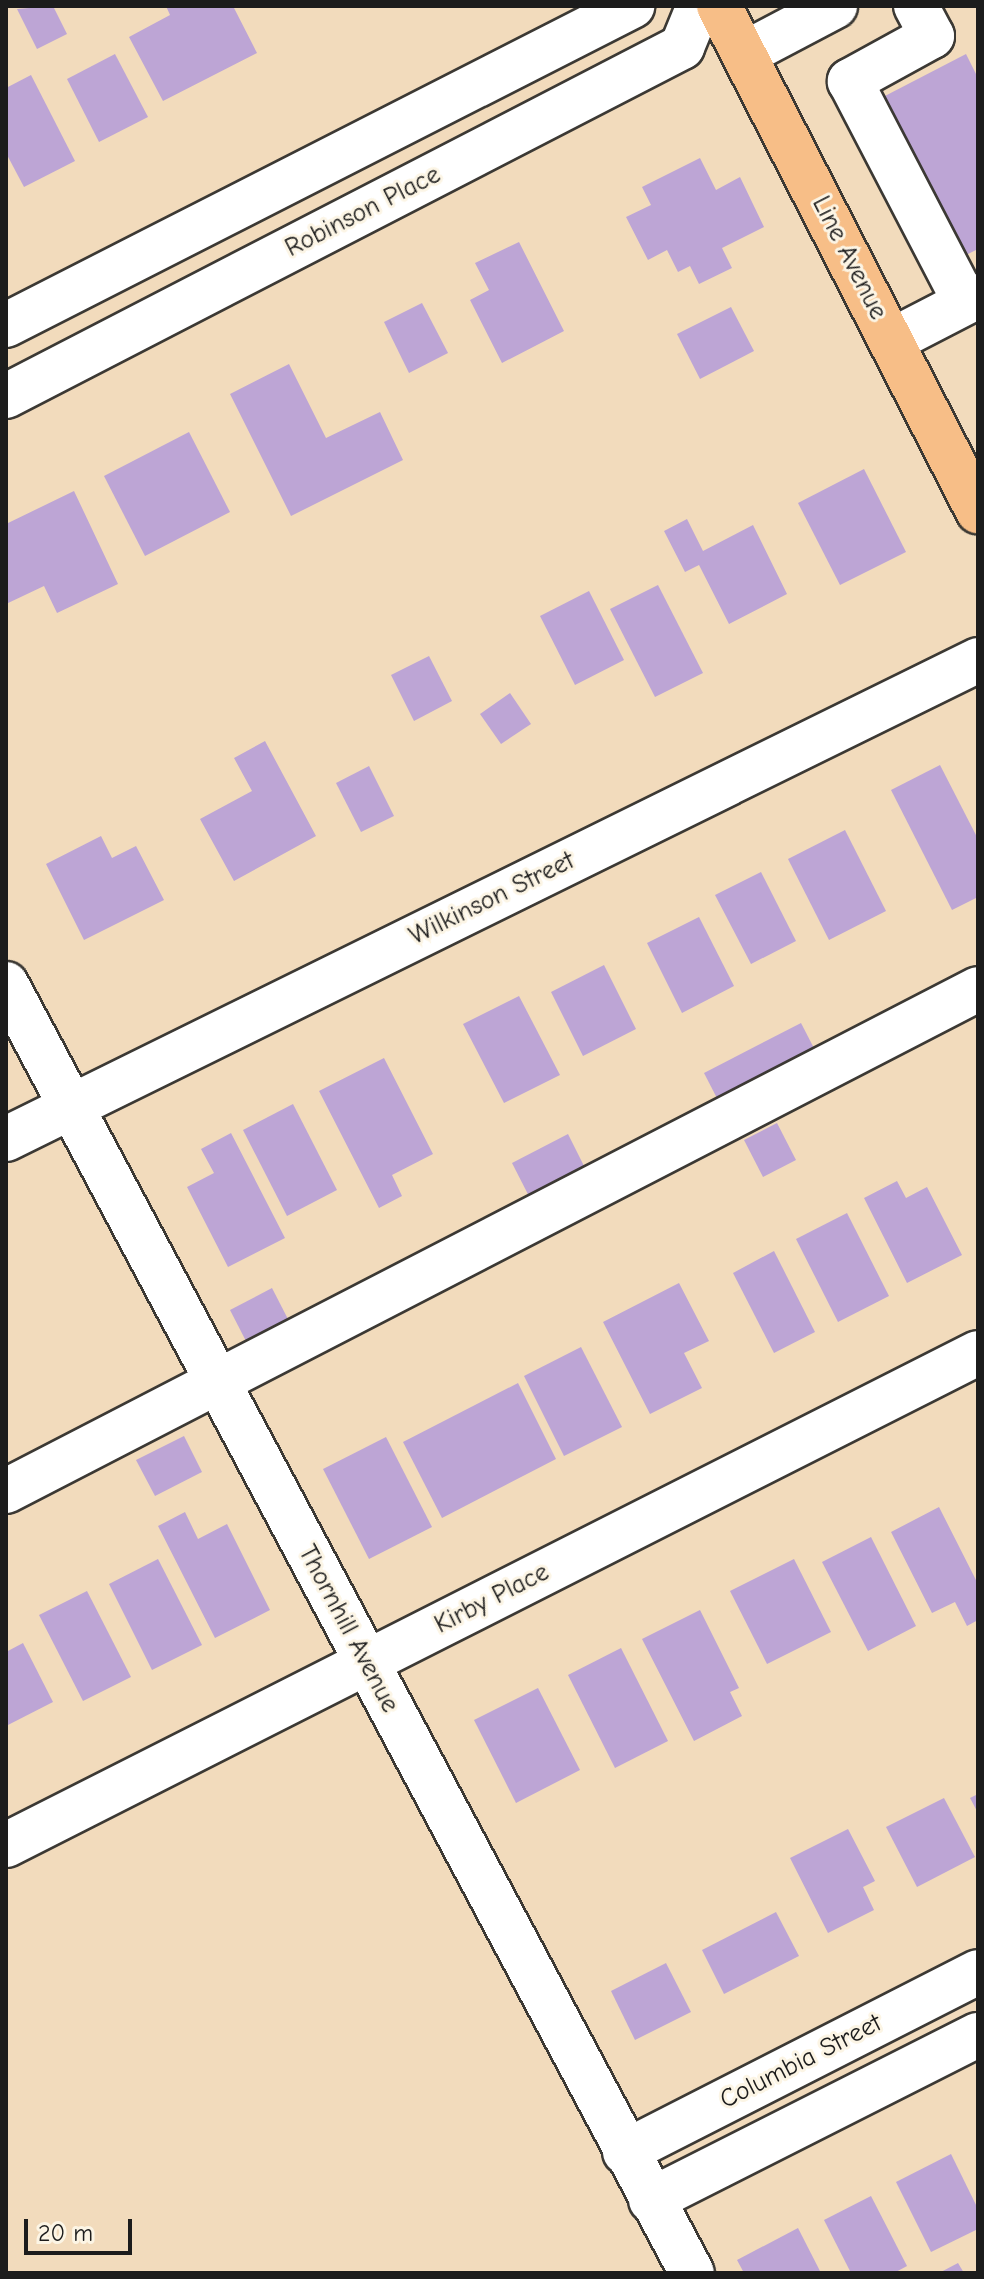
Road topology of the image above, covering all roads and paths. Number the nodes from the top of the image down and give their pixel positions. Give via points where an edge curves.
1 (632, 6) edge
2 (703, 6) edge
3 (835, 6) edge
4 (916, 6) edge
5 (744, 54) junction
6 (972, 299) edge
7 (6, 325) edge
8 (891, 341) junction
9 (6, 396) edge
10 (978, 511) edge
11 (978, 660) edge
12 (6, 984) edge
13 (978, 989) edge
14 (73, 1110) junction
15 (6, 1139) edge
16 (978, 1353) edge
17 (218, 1383) junction
18 (6, 1491) edge
19 (366, 1663) junction
20 (6, 1845) edge
21 (978, 1972) edge
22 (978, 2035) edge
23 (625, 2152) junction
24 (651, 2200) junction
25 (692, 2273) edge

1 - 7 street
2 - 5 main road, Line Avenue
2 - 9 street, Robinson Place via 682,47
3 - 5 street
4 - 6 street via 932,36 850,81
5 - 8 main road, Line Avenue
6 - 8 street
8 - 10 main road, Line Avenue
11 - 14 street, Wilkinson Street
12 - 14 street, Thornhill Avenue
13 - 17 street
14 - 15 street, Wilkinson Street
14 - 17 street, Thornhill Avenue
16 - 19 street, Kirby Place
17 - 18 street
17 - 19 street, Thornhill Avenue
19 - 20 street, Kirby Place
19 - 23 street, Thornhill Avenue
21 - 23 street, Columbia Street
22 - 24 street
23 - 24 street, Thornhill Avenue
24 - 25 street, Thornhill Avenue

